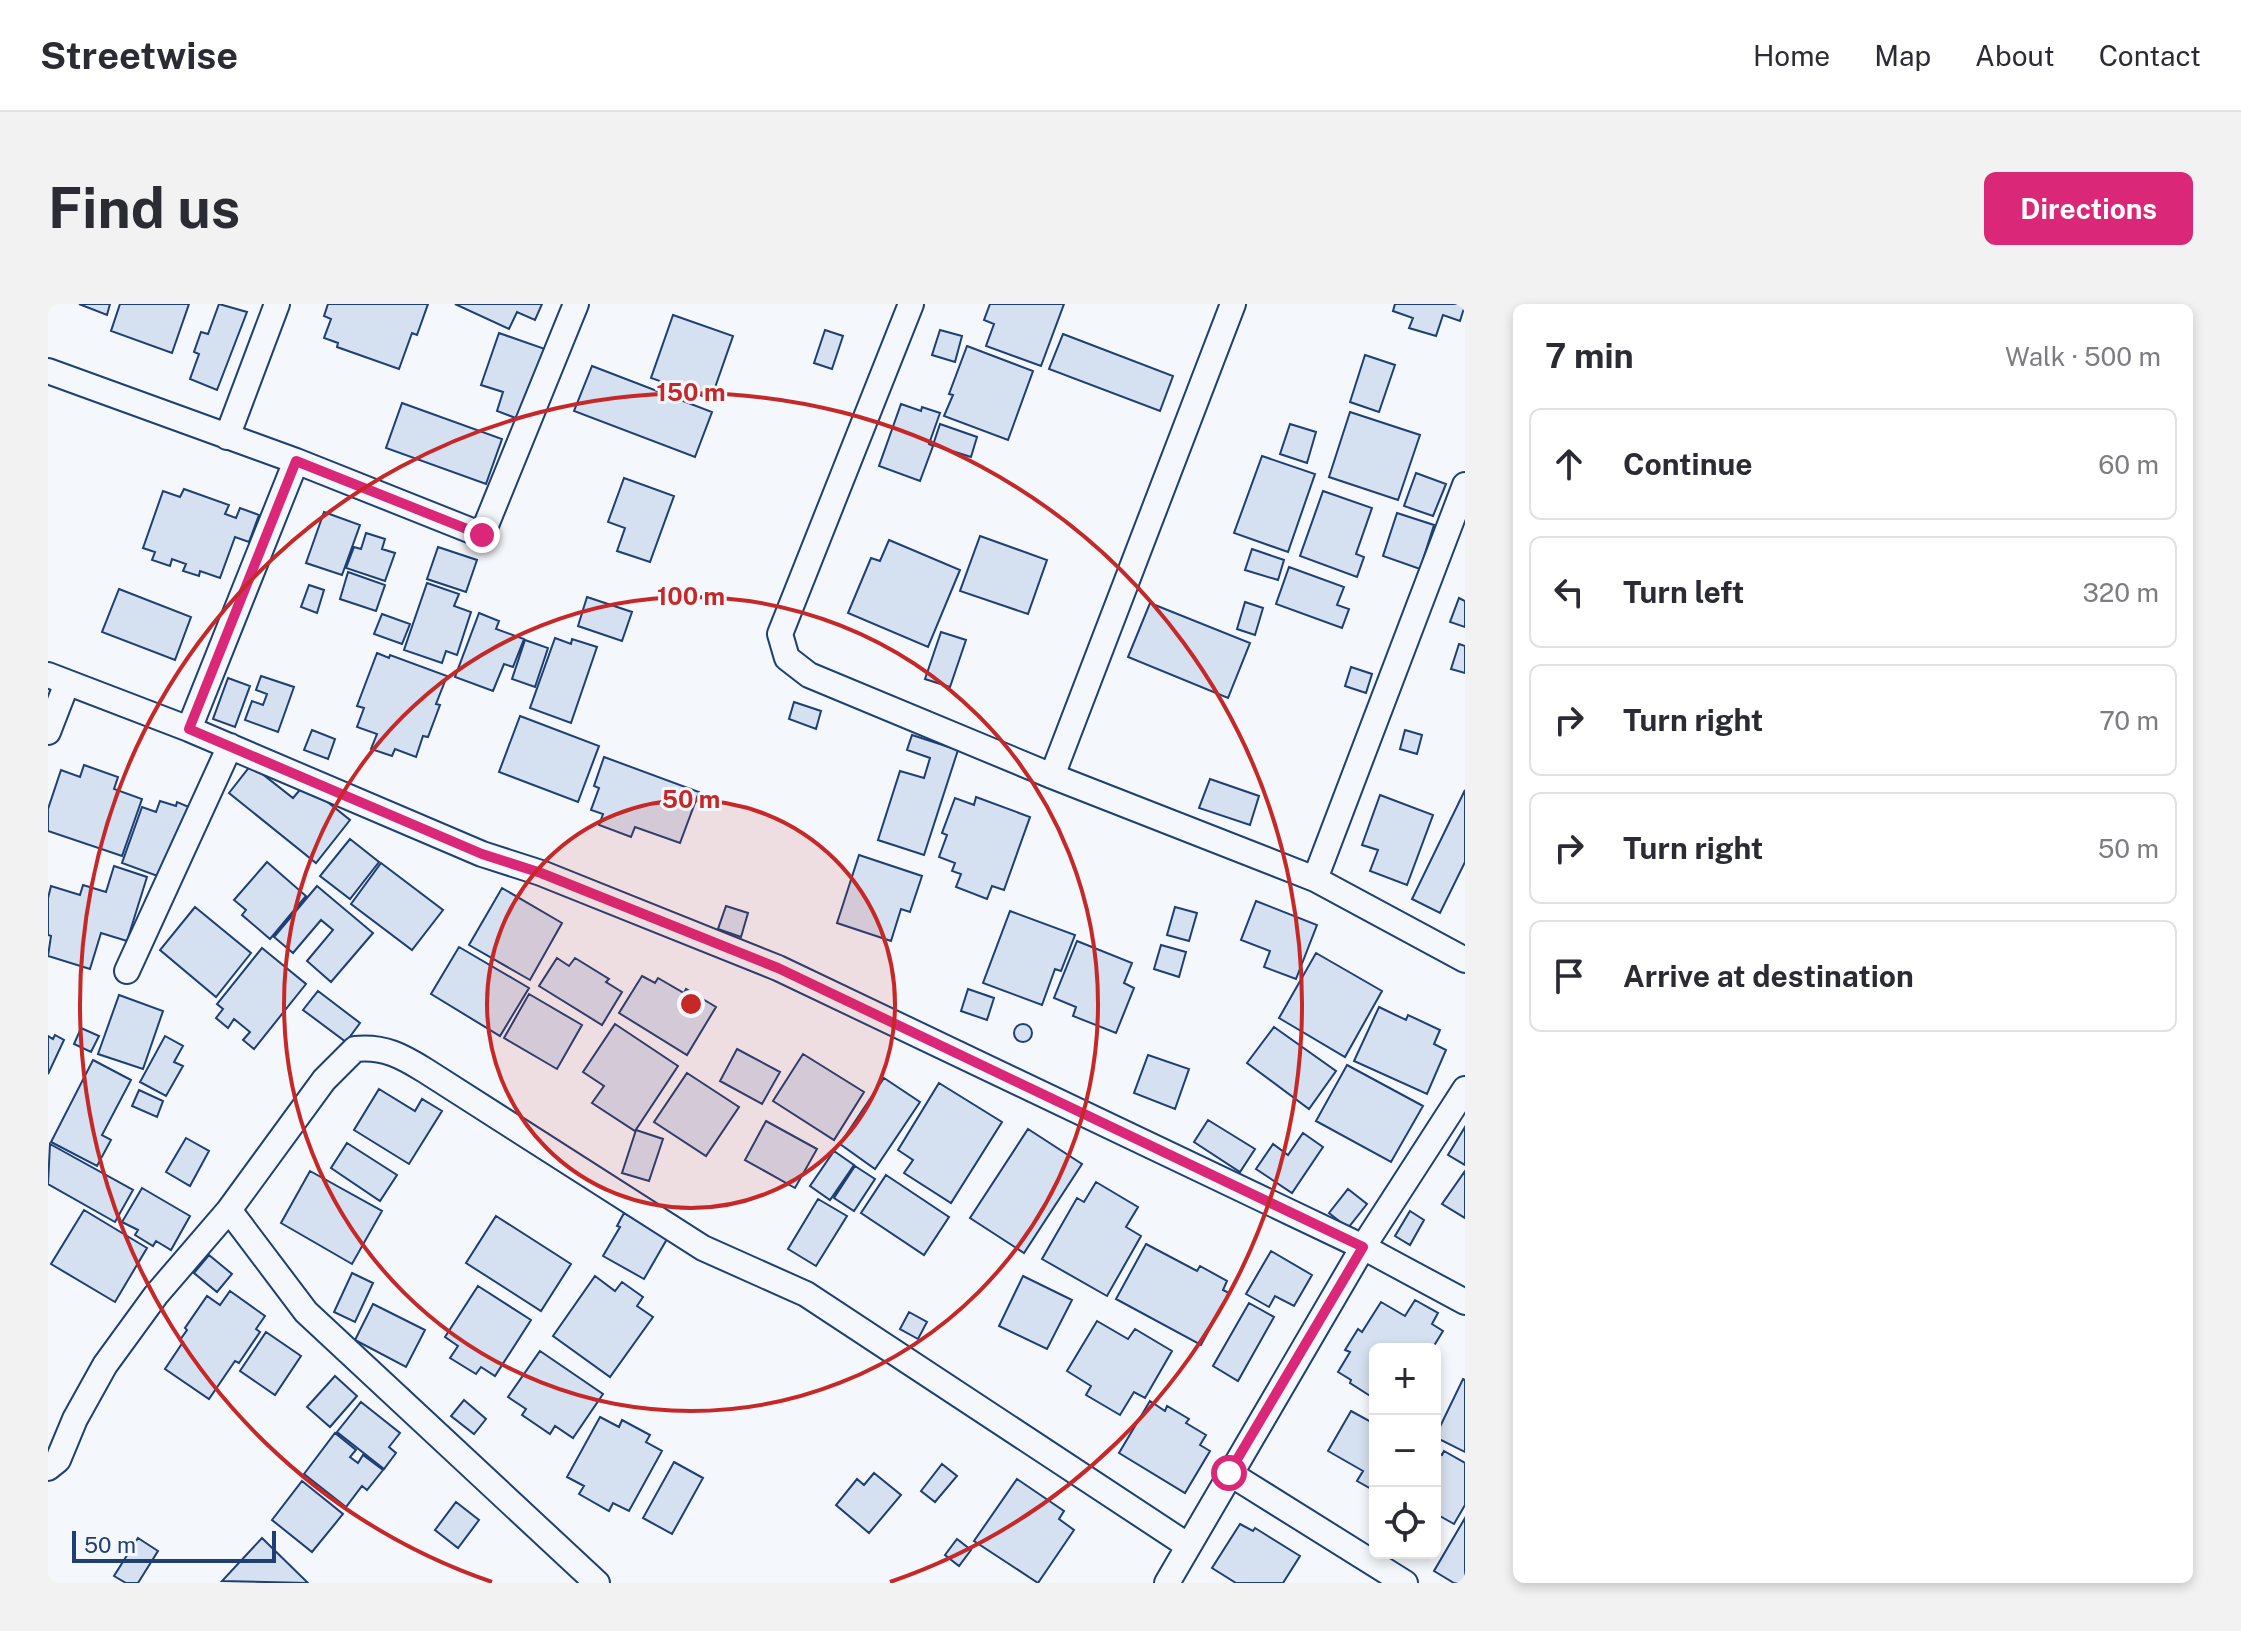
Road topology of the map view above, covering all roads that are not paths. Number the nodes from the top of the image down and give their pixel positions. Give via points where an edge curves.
1 (277, 304) edge
2 (576, 304) edge
3 (911, 304) edge
4 (1233, 304) edge
5 (48, 371) edge
6 (227, 437) junction
7 (296, 461) junction
8 (1465, 485) edge
9 (57, 679) edge
10 (189, 729) junction
11 (48, 732) edge
12 (230, 746) junction
13 (1052, 776) junction
14 (1315, 879) junction
15 (1465, 960) edge
16 (127, 971) dead end
17 (1465, 1089) edge
18 (229, 1210) junction
19 (1363, 1247) junction
20 (1465, 1302) edge
21 (48, 1468) edge
22 (1229, 1473) junction
23 (1187, 1545) junction
24 (597, 1583) edge
25 (1167, 1583) edge
26 (1405, 1583) edge

1 - 6 street
2 - 7 street via 482,535
3 - 13 street via 780,634 787,658 809,675
4 - 13 street
5 - 6 street
6 - 7 street
7 - 10 street
8 - 14 street
9 - 10 street
9 - 11 street
10 - 12 street
12 - 16 street
12 - 19 street via 482,854 778,968
13 - 14 street
14 - 15 street
17 - 19 street
18 - 21 street via 105,1365 58,1460
18 - 23 street via 324,1080 355,1049 394,1052 703,1248 806,1294
18 - 24 street via 306,1312
19 - 20 street
19 - 22 street
22 - 23 street
22 - 26 street
23 - 25 street

